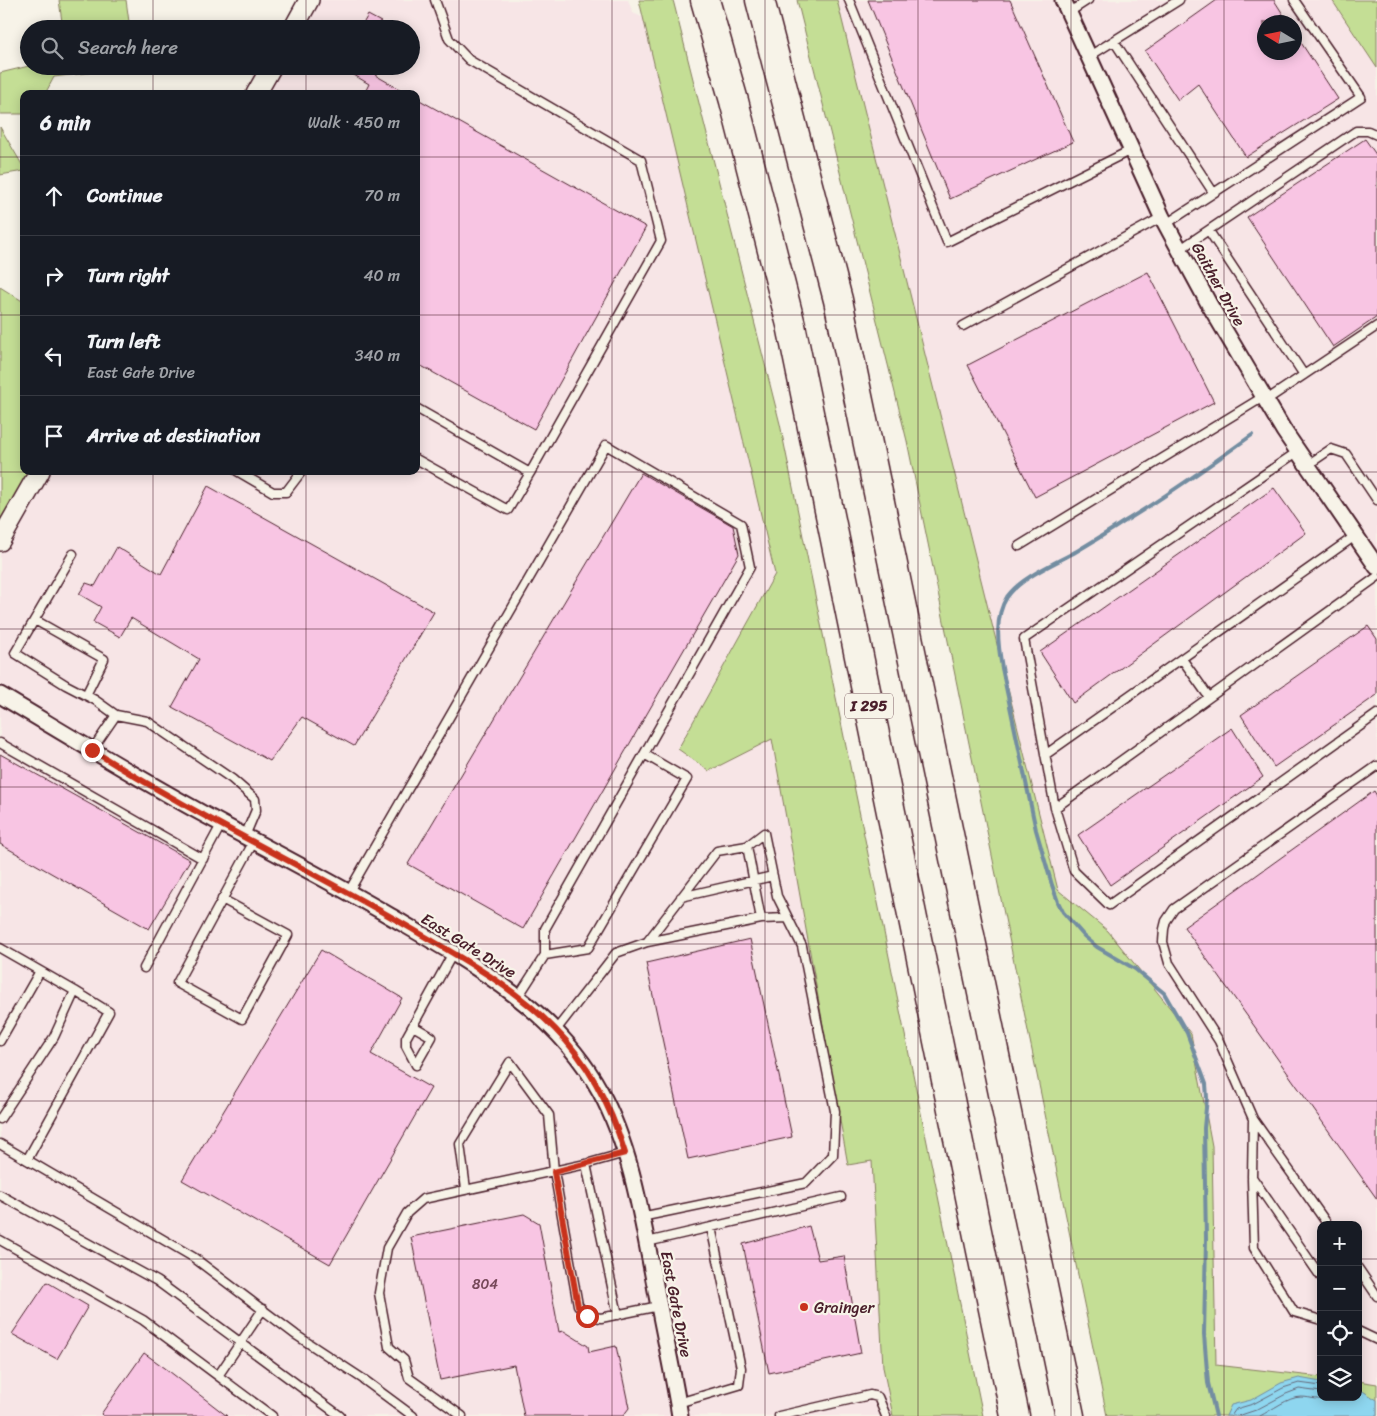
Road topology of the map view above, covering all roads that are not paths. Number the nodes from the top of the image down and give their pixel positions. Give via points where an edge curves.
1 (309, 0) edge
2 (435, 0) edge
3 (705, 0) edge
4 (760, 0) edge
5 (849, 0) edge
6 (1088, 0) edge
7 (1179, 0) edge
8 (1294, 0) edge
9 (1065, 7) edge
10 (298, 20) edge
11 (1114, 41) junction
12 (1088, 57) junction
13 (267, 75) edge
14 (258, 90) edge
15 (1377, 135) edge
16 (1130, 150) junction
17 (1213, 192) junction
18 (1164, 221) junction
19 (1209, 231) junction
20 (1179, 250) junction
21 (963, 326) dead end
22 (1377, 326) edge
23 (1304, 375) junction
24 (1264, 399) junction
25 (420, 410) edge
26 (1298, 452) junction
27 (420, 461) edge
28 (1306, 466) junction
29 (530, 473) junction
30 (38, 475) edge
31 (244, 475) edge
32 (299, 475) edge
33 (1377, 500) edge
34 (1355, 536) junction
35 (0, 541) edge
36 (1019, 546) dead end
37 (73, 554) dead end
38 (1377, 567) edge
39 (1377, 577) edge
40 (35, 620) junction
41 (1182, 659) junction
42 (0, 695) edge
43 (86, 695) junction
44 (1209, 697) junction
45 (1377, 714) edge
46 (116, 715) junction
47 (0, 744) edge
48 (92, 750) junction
49 (644, 754) junction
50 (1045, 755) junction
51 (1377, 766) edge
52 (1055, 808) junction
53 (222, 823) junction
54 (250, 838) junction
55 (748, 846) junction
56 (203, 859) junction
57 (773, 876) junction
58 (754, 881) junction
59 (348, 893) junction
60 (681, 897) junction
61 (222, 899) junction
62 (788, 918) junction
63 (761, 919) junction
64 (647, 942) junction
65 (1, 952) edge
66 (453, 953) junction
67 (545, 956) junction
68 (144, 968) dead end
69 (40, 971) junction
70 (75, 991) junction
71 (518, 997) junction
72 (413, 1026) junction
73 (556, 1030) junction
74 (0, 1041) edge
75 (0, 1119) edge
76 (1253, 1119) junction
77 (0, 1144) edge
78 (625, 1153) junction
79 (27, 1160) junction
80 (586, 1164) junction
81 (554, 1172) junction
82 (1252, 1177) junction
83 (466, 1189) junction
84 (0, 1195) edge
85 (841, 1197) dead end
86 (641, 1217) junction
87 (1325, 1221) edge
88 (711, 1227) junction
89 (0, 1240) edge
90 (647, 1242) junction
91 (1317, 1271) edge
92 (1362, 1274) edge
93 (1377, 1296) edge
94 (659, 1306) junction
95 (263, 1309) junction
96 (618, 1315) junction
97 (1317, 1319) edge
98 (1362, 1333) edge
99 (1377, 1340) edge
100 (240, 1342) junction
101 (218, 1376) junction
102 (679, 1410) edge
103 (272, 1416) edge
104 (340, 1416) edge
105 (413, 1416) edge
106 (462, 1416) edge
107 (779, 1416) edge
108 (886, 1416) edge
109 (1015, 1416) edge
110 (1070, 1416) edge

1 - 10 street
2 - 29 lane via 449,40 469,60 641,160 661,241
3 - 109 highway, I 295 via 791,325
4 - 110 highway via 838,300
5 - 16 lane via 947,242
6 - 9 lane
7 - 11 lane
8 - 17 lane via 1360,97
9 - 12 street, Gaither Drive
11 - 12 lane
11 - 17 lane
12 - 16 street, Gaither Drive
13 - 14 street
15 - 19 lane via 1356,131
16 - 18 street, Gaither Drive
17 - 18 lane
18 - 20 street, Gaither Drive
18 - 21 lane
19 - 20 lane
19 - 23 lane
20 - 24 street, Gaither Drive
22 - 23 lane
23 - 24 lane
24 - 26 street, Gaither Drive
24 - 36 lane
25 - 29 lane
26 - 28 street, Gaither Drive
26 - 50 lane via 1024,639
27 - 29 lane via 508,510
28 - 33 lane via 1331,449 1346,454
28 - 34 street, Gaither Drive
30 - 35 street
31 - 32 lane via 273,492 286,492
34 - 38 street, Gaither Drive
34 - 41 lane
37 - 40 lane
39 - 44 lane
40 - 43 lane via 104,659
40 - 43 lane via 15,653
41 - 44 lane
41 - 50 lane
42 - 48 street, East Gate Drive
43 - 46 lane
44 - 52 lane
45 - 52 lane via 1109,905 1074,871
46 - 48 lane
46 - 54 lane via 147,721 232,779 255,799
47 - 56 lane
48 - 53 street, East Gate Drive
49 - 59 lane via 750,567 741,524 606,445
49 - 67 lane via 545,929
49 - 67 lane via 687,778 588,948
50 - 52 lane
51 - 76 lane via 1174,909 1166,920 1163,942 1169,963 1219,1041
53 - 54 street, East Gate Drive
53 - 56 lane
54 - 59 street, East Gate Drive
54 - 61 lane
55 - 57 lane via 764,833
55 - 58 lane
55 - 60 lane via 717,851
56 - 68 lane
57 - 58 lane
57 - 62 lane via 777,896
58 - 60 lane
58 - 63 lane
59 - 66 street, East Gate Drive
60 - 64 lane
61 - 61 lane via 177,983 242,1019 288,935
62 - 63 lane
62 - 86 lane via 802,946 835,1110 834,1155 806,1183
63 - 64 lane
64 - 73 lane via 616,953
65 - 69 lane
66 - 71 street, East Gate Drive
66 - 72 lane
67 - 71 lane
69 - 70 lane
69 - 74 lane
70 - 75 lane via 54,1037
70 - 79 lane via 109,1012
71 - 73 street, East Gate Drive
72 - 72 lane via 406,1038 406,1046 416,1065 432,1037
73 - 78 street, East Gate Drive via 584,1064 601,1092
76 - 82 lane
76 - 87 lane
77 - 79 lane
78 - 80 lane
78 - 86 street, East Gate Drive
79 - 95 lane via 193,1257
80 - 81 lane
80 - 96 lane
81 - 83 lane
81 - 83 lane via 549,1115 510,1062 460,1144
81 - 96 lane via 578,1306 587,1316
82 - 91 lane
82 - 97 lane via 1254,1248 1294,1312
83 - 106 lane via 423,1199 407,1213 387,1248 379,1293 389,1347 404,1360 409,1378
84 - 100 lane via 157,1280
85 - 88 lane
86 - 90 street, East Gate Drive
88 - 90 lane
88 - 102 lane via 741,1368 739,1385
89 - 101 lane via 143,1320
90 - 94 street, East Gate Drive
92 - 93 lane
94 - 96 lane
94 - 102 street, East Gate Drive
95 - 100 lane
95 - 105 lane
98 - 99 lane
100 - 101 lane
100 - 104 lane
101 - 103 lane
107 - 108 lane via 870,1395 878,1397

